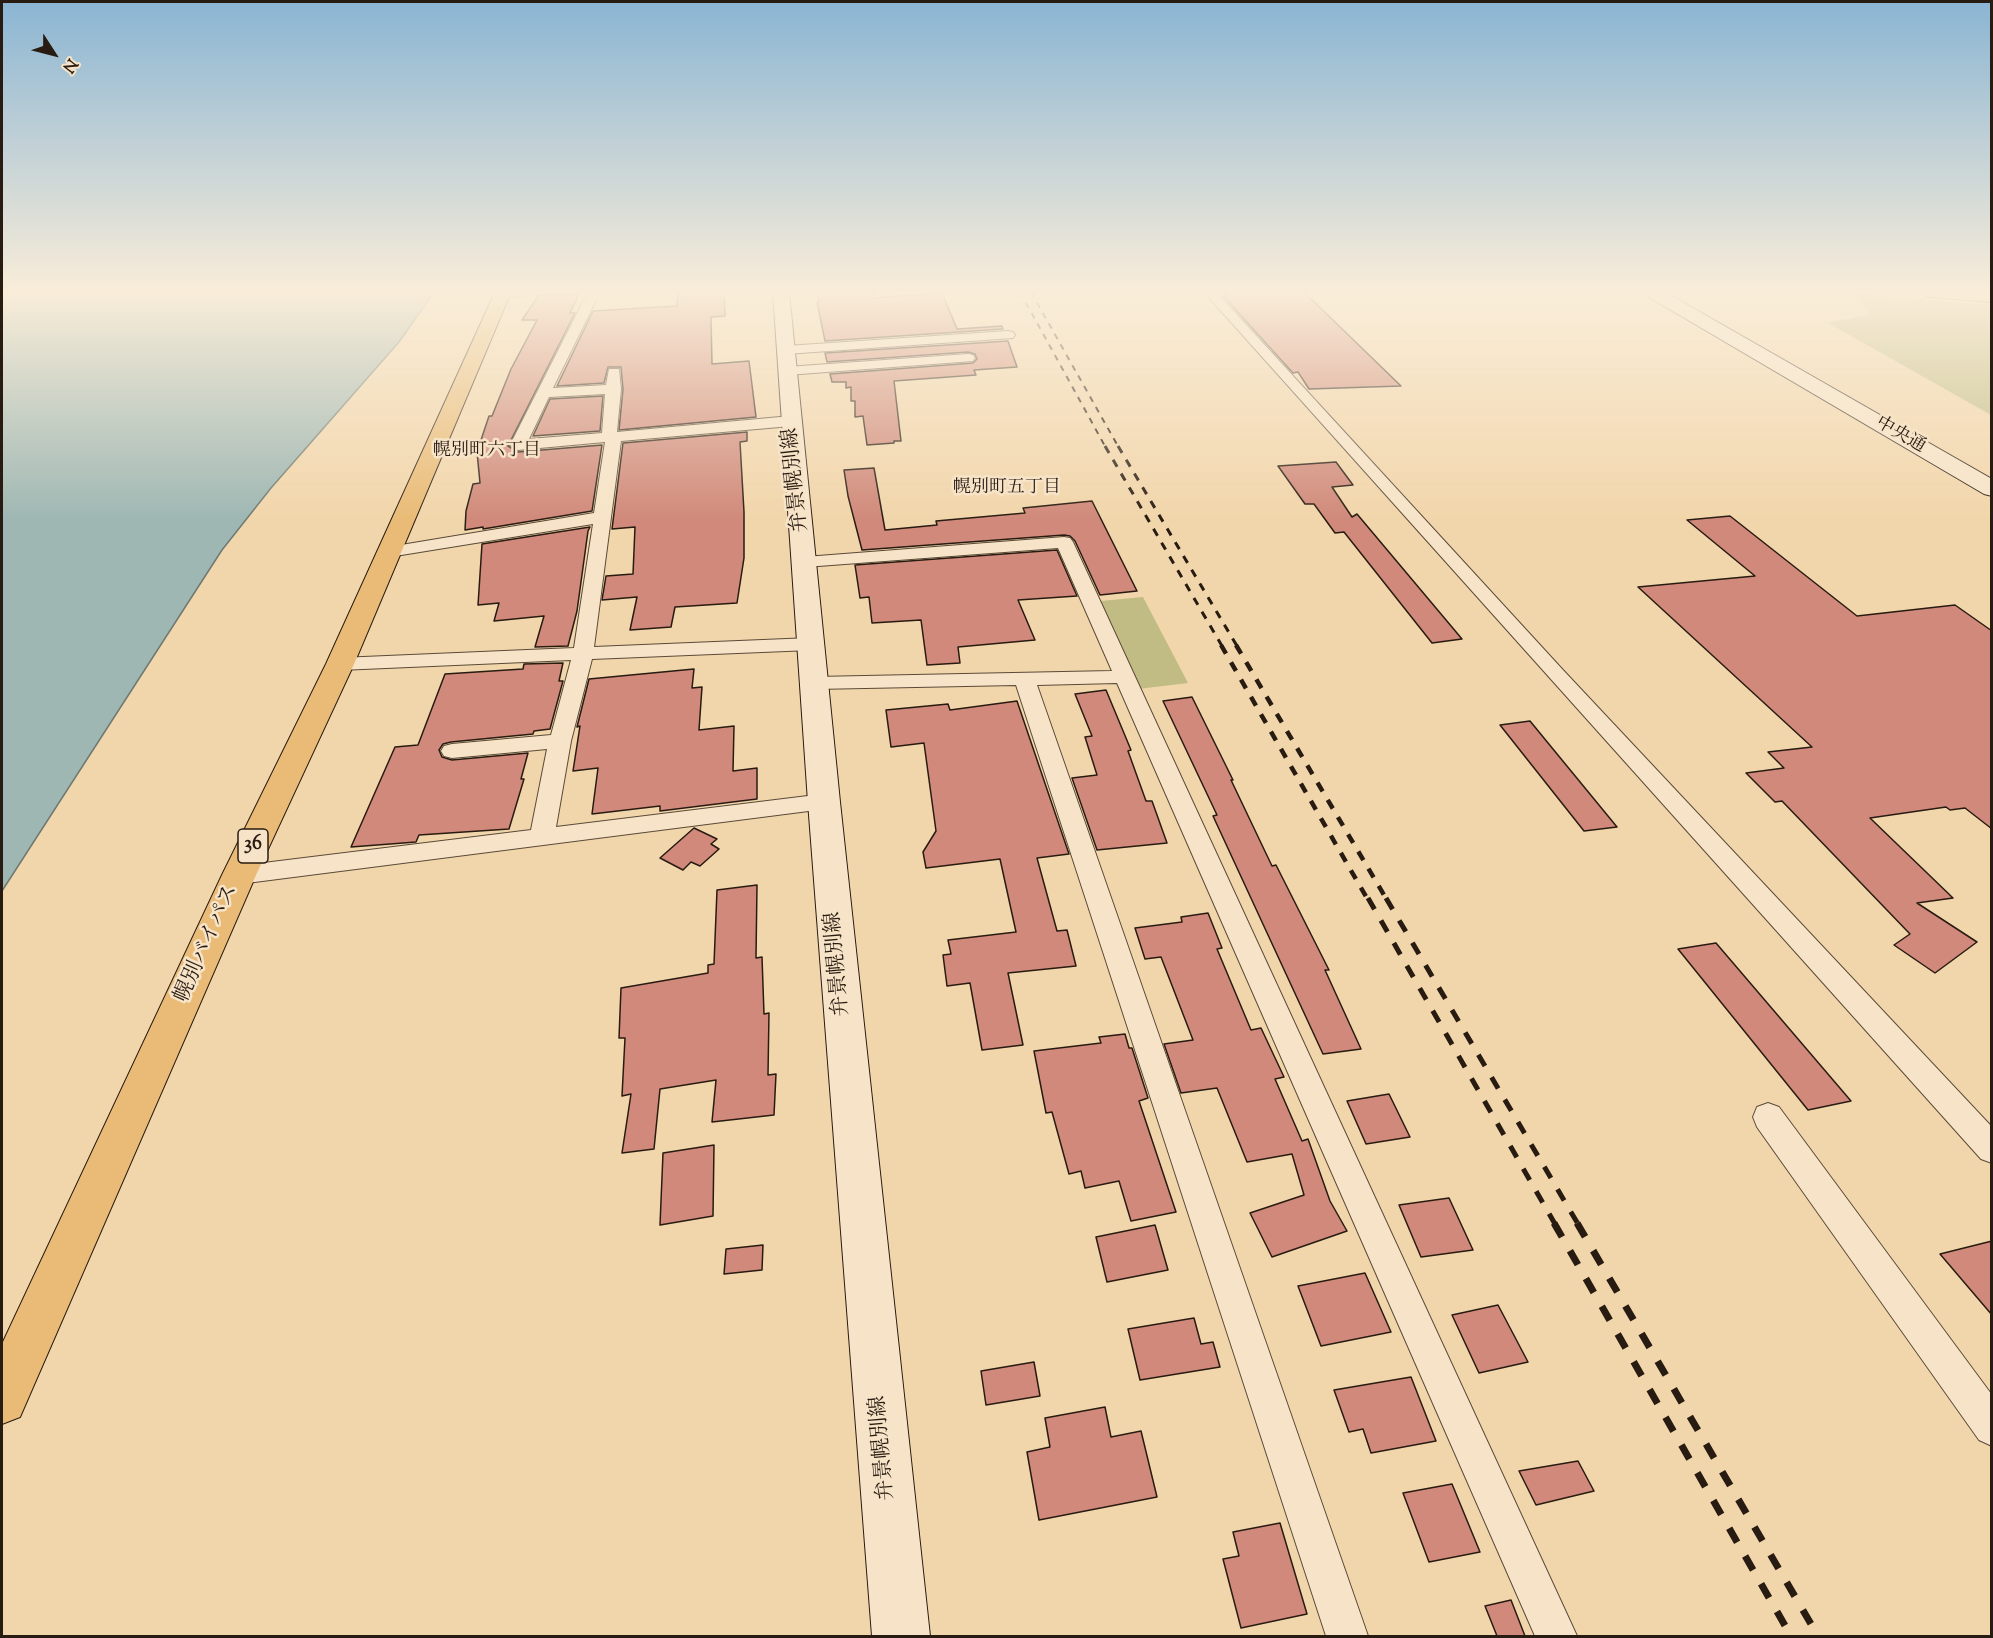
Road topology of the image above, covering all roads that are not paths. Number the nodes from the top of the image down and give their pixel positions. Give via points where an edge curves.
1 (475, 368) edge
2 (557, 368) edge
3 (787, 368) edge
4 (1279, 368) edge
5 (1785, 368) edge
6 (614, 372) dead end
7 (614, 389) junction
8 (545, 393) junction
9 (791, 421) junction
10 (611, 436) junction
11 (1992, 489) edge
12 (604, 517) junction
13 (389, 552) junction
14 (805, 562) junction
15 (811, 644) junction
16 (583, 654) junction
17 (340, 664) junction
18 (1124, 677) junction
19 (1024, 679) junction
20 (815, 683) junction
21 (560, 741) junction
22 (452, 751) dead end
23 (824, 802) junction
24 (542, 838) junction
25 (239, 875) junction
26 (1768, 1117) dead end
27 (1992, 1149) edge
28 (2, 1399) edge
29 (1992, 1427) edge
30 (901, 1636) edge
31 (1347, 1636) edge
32 (1556, 1636) edge

1 - 13 highway, 幌別バイパス / 36
2 - 8 street
3 - 9 main road, 弁景幌別線
4 - 27 street
5 - 11 main road, 中央通
6 - 7 street
7 - 8 street
7 - 10 street
8 - 10 street via 518,445
9 - 10 street
9 - 14 main road, 弁景幌別線
10 - 12 street
12 - 13 street
12 - 16 street
13 - 17 highway, 幌別バイパス / 36
14 - 15 main road, 弁景幌別線
14 - 18 street via 1064,542
15 - 16 street
15 - 20 main road, 弁景幌別線
16 - 17 street
16 - 21 street
17 - 25 highway, 幌別バイパス / 36
18 - 19 street
18 - 32 street
19 - 20 street
19 - 31 street
20 - 23 main road, 弁景幌別線
21 - 22 street
21 - 24 street
23 - 24 street
23 - 30 main road, 弁景幌別線
24 - 25 street
25 - 28 highway, 幌別バイパス / 36
26 - 29 street

